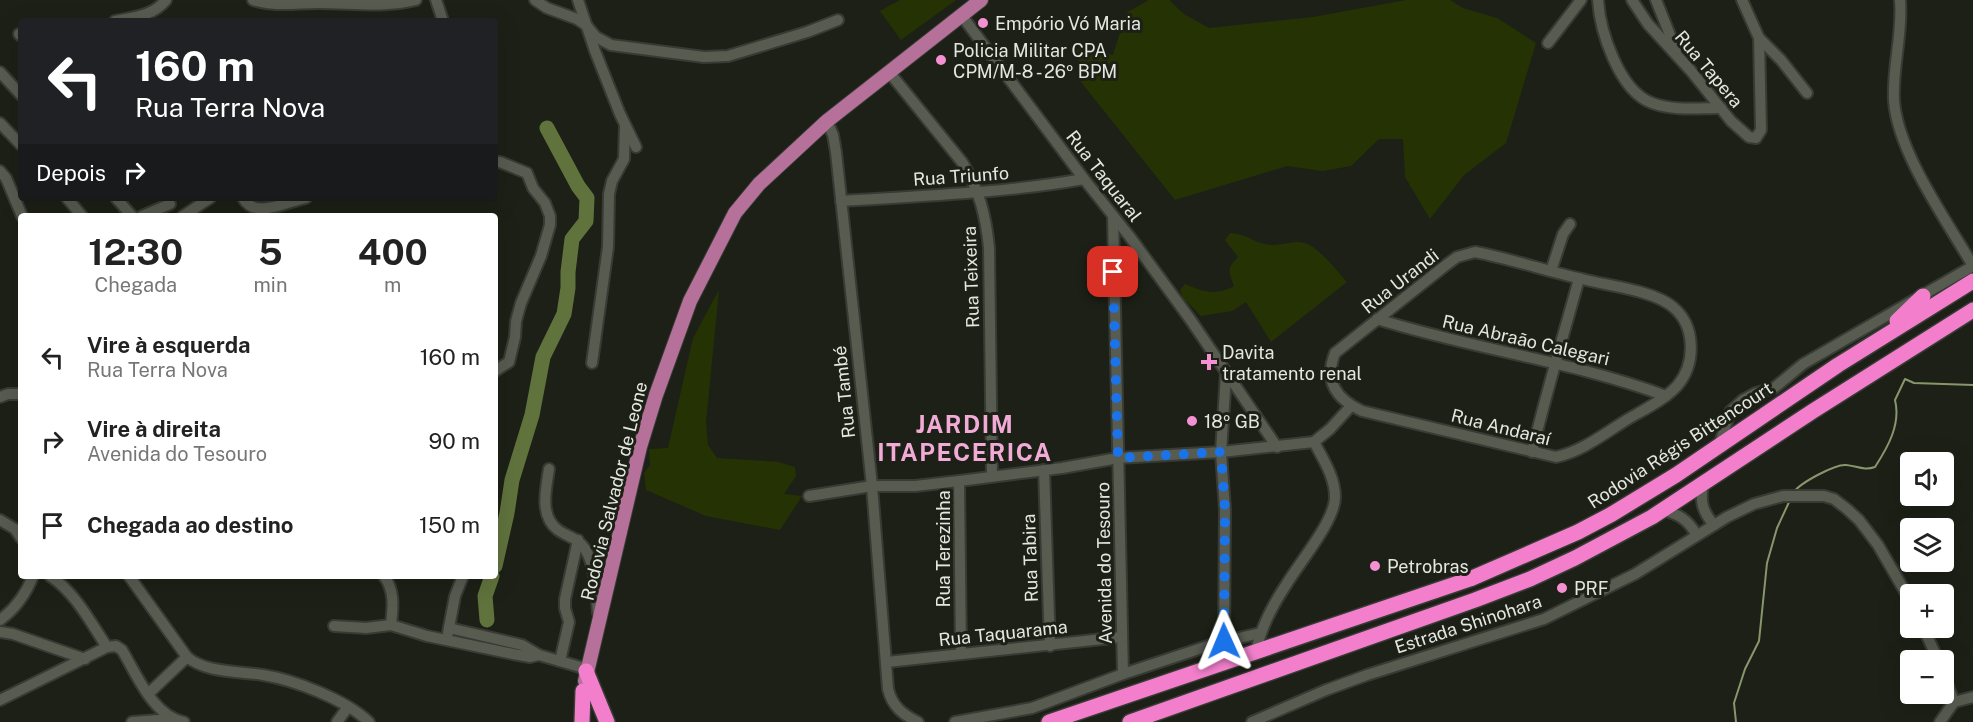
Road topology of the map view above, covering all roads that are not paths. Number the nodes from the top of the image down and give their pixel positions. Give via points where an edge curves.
1 (166, 0) edge
2 (253, 0) edge
3 (416, 0) edge
4 (436, 0) edge
5 (535, 0) edge
6 (578, 0) edge
7 (981, 0) edge
8 (1581, 0) edge
9 (1598, 0) edge
10 (1632, 0) edge
11 (1656, 0) edge
12 (1742, 0) edge
13 (1900, 0) edge
14 (962, 16) junction
15 (127, 18) edge
16 (442, 18) edge
17 (838, 20) dead end
18 (586, 25) junction
19 (1759, 38) junction
20 (1548, 43) dead end
21 (1678, 56) junction
22 (0, 72) edge
23 (889, 72) junction
24 (18, 92) edge
25 (1808, 93) dead end
26 (1721, 108) junction
27 (827, 121) junction
28 (0, 123) edge
29 (625, 125) junction
30 (18, 142) edge
31 (636, 147) dead end
32 (498, 162) edge
33 (0, 171) edge
34 (1084, 179) junction
35 (978, 191) junction
36 (70, 201) edge
37 (119, 201) edge
38 (168, 201) edge
39 (205, 201) edge
40 (244, 201) edge
41 (295, 201) edge
42 (841, 201) junction
43 (21, 213) edge
44 (80, 213) edge
45 (129, 213) edge
46 (147, 213) edge
47 (179, 213) edge
48 (187, 213) edge
49 (254, 213) edge
50 (1113, 216) junction
51 (1570, 224) dead end
52 (1973, 266) edge
53 (1551, 271) junction
54 (1579, 279) junction
55 (1973, 281) edge
56 (1923, 296) junction
57 (1973, 310) edge
58 (1377, 320) junction
59 (592, 363) dead end
60 (1556, 364) junction
61 (1838, 365) junction
62 (498, 369) edge
63 (1226, 374) junction
64 (18, 393) edge
65 (1666, 396) junction
66 (0, 397) edge
67 (1351, 406) junction
68 (1314, 442) junction
69 (1719, 446) junction
70 (1277, 447) junction
71 (1221, 452) junction
72 (1532, 452) junction
73 (1118, 458) junction
74 (549, 468) dead end
75 (1044, 470) junction
76 (992, 476) junction
77 (959, 482) junction
78 (1703, 484) junction
79 (872, 486) junction
80 (809, 496) dead end
81 (1662, 510) junction
82 (0, 520) edge
83 (1714, 525) junction
84 (18, 533) edge
85 (1696, 534) junction
86 (578, 540) junction
87 (31, 579) edge
88 (54, 579) edge
89 (131, 579) edge
90 (386, 579) edge
91 (462, 579) edge
92 (1901, 584) edge
93 (0, 620) edge
94 (599, 622) junction
95 (391, 625) junction
96 (334, 626) dead end
97 (449, 628) junction
98 (0, 632) edge
99 (1260, 633) junction
100 (1122, 637) junction
101 (446, 639) junction
102 (1224, 641) junction
103 (1050, 646) junction
104 (107, 647) junction
105 (1256, 651) junction
106 (961, 653) junction
107 (539, 655) junction
108 (187, 657) junction
109 (85, 659) junction
110 (560, 661) junction
111 (887, 662) junction
112 (587, 670) junction
113 (1123, 674) junction
114 (583, 691) junction
115 (148, 694) junction
116 (1973, 697) edge
117 (0, 700) edge
118 (1954, 702) edge
119 (1953, 704) edge
120 (348, 707) junction
121 (171, 718) junction
122 (132, 722) edge
123 (184, 722) edge
124 (337, 722) edge
125 (369, 722) edge
126 (574, 722) edge
127 (582, 722) edge
128 (607, 722) edge
129 (918, 722) edge
130 (955, 722) edge
131 (1048, 722) edge
132 (1130, 722) edge
133 (1252, 722) edge
134 (1940, 722) edge

1 - 15 street via 152,12
2 - 3 street via 273,4 387,6
4 - 16 street
5 - 18 street
6 - 18 street
7 - 14 main road, Rodovia Salvador de Leone
8 - 20 street
9 - 26 street via 1600,20 1614,58 1638,94 1650,102 1678,109
10 - 21 street, Rua Tapera
11 - 21 street
12 - 19 street
13 - 52 street via 1894,99 1897,119 1915,165
14 - 23 main road, Rodovia Salvador de Leone
14 - 34 street, Rua Taquaral
17 - 18 street via 728,56 711,57 611,45 596,37
18 - 29 street
19 - 25 street
19 - 26 street, Rua Tapera via 1761,133 1753,138
21 - 26 street, Rua Tapera
22 - 24 street
23 - 27 main road, Rodovia Salvador de Leone
23 - 35 street, Rua Teixeira via 962,162
27 - 42 street, Rua També via 833,135
27 - 94 main road, Rodovia Salvador de Leone via 749,194 735,213 690,301 643,439
28 - 30 street
29 - 31 street
29 - 59 street via 625,152 609,194 607,258
32 - 62 street via 527,172 545,203 550,225 521,303 509,362
33 - 43 street
34 - 35 street, Rua Triunfo
34 - 50 street, Rua Taquaral
35 - 42 street, Rua Triunfo
35 - 76 street, Rua Teixeira via 989,248
36 - 44 street
37 - 45 street
38 - 46 street
38 - 47 street
39 - 48 street
40 - 49 street via 255,209
41 - 49 street
42 - 79 street, Rua També
50 - 63 street, Rua Taquaral
50 - 73 street, Avenida do Tesouro
51 - 53 street
52 - 56 street
53 - 54 street, Rua Urandi
53 - 58 street, Rua Urandi via 1475,252 1467,254 1428,278
54 - 60 street
54 - 65 street, Rua Andaraí via 1662,300 1681,315 1690,334 1690,359 1686,373
55 - 61 highway, Rodovia Régis Bittencourt
56 - 61 highway via 1892,326
56 - 69 street via 1803,364 1774,388 1743,400 1730,412
57 - 78 highway
58 - 60 street, Rua Abraão Calegari
58 - 67 street, Rua Urandi via 1335,353 1331,363 1330,375 1338,396
60 - 65 street, Rua Abraão Calegari
60 - 72 street
61 - 69 highway, Rodovia Régis Bittencourt
63 - 70 street, Rua Taquaral
63 - 71 street
64 - 66 street
65 - 72 street, Rua Andaraí via 1575,451 1556,457
67 - 68 street
67 - 72 street, Rua Andaraí
68 - 70 street
68 - 99 street via 1329,469 1335,498 1332,512 1285,585
69 - 105 highway, Rodovia Régis Bittencourt via 1612,514 1539,550 1470,579
70 - 71 street
71 - 73 street
71 - 102 street via 1225,510
73 - 75 street
73 - 100 street, Avenida do Tesouro
74 - 86 street via 546,512 558,530
75 - 76 street
75 - 103 street, Rua Tabira
76 - 77 street
77 - 79 street
77 - 106 street, Rua Terezinha
78 - 81 highway
78 - 83 street via 1702,508
79 - 80 street
79 - 111 street, Rua També
81 - 85 street via 1685,519
81 - 132 highway via 1530,579
82 - 84 street
83 - 85 street, Estrada Shinohara
83 - 92 street, Estrada Shinohara via 1774,498 1824,496 1859,520
85 - 133 street, Estrada Shinohara via 1635,574 1544,618 1367,675
86 - 94 street via 590,562
86 - 110 street via 565,599 569,622
87 - 93 street via 23,595
88 - 104 street via 84,612
89 - 108 street
90 - 95 street via 392,587
91 - 97 street
94 - 112 main road, Rodovia Salvador de Leone
95 - 96 street
95 - 101 street
97 - 101 street
97 - 107 street via 522,645
98 - 109 street
99 - 102 street
99 - 105 street
100 - 103 street, Rua Taquarama
100 - 113 street, Avenida do Tesouro
101 - 107 street via 523,656
102 - 113 street
103 - 106 street, Rua Taquarama
104 - 109 street
104 - 115 street via 122,650
105 - 131 highway, Rodovia Régis Bittencourt
106 - 111 street, Rua Taquarama
107 - 110 street
108 - 115 street
108 - 120 street via 203,666 266,675 300,685
109 - 117 street
110 - 112 street
111 - 129 street, Rua També via 890,697 903,714
112 - 114 main road, Rodovia Salvador de Leone
112 - 128 highway
113 - 130 street via 1024,710
114 - 126 main road, Rodovia Salvador de Leone
114 - 127 highway
115 - 121 street
116 - 118 street
119 - 134 street
120 - 124 street
120 - 125 street
121 - 122 street
121 - 123 street

